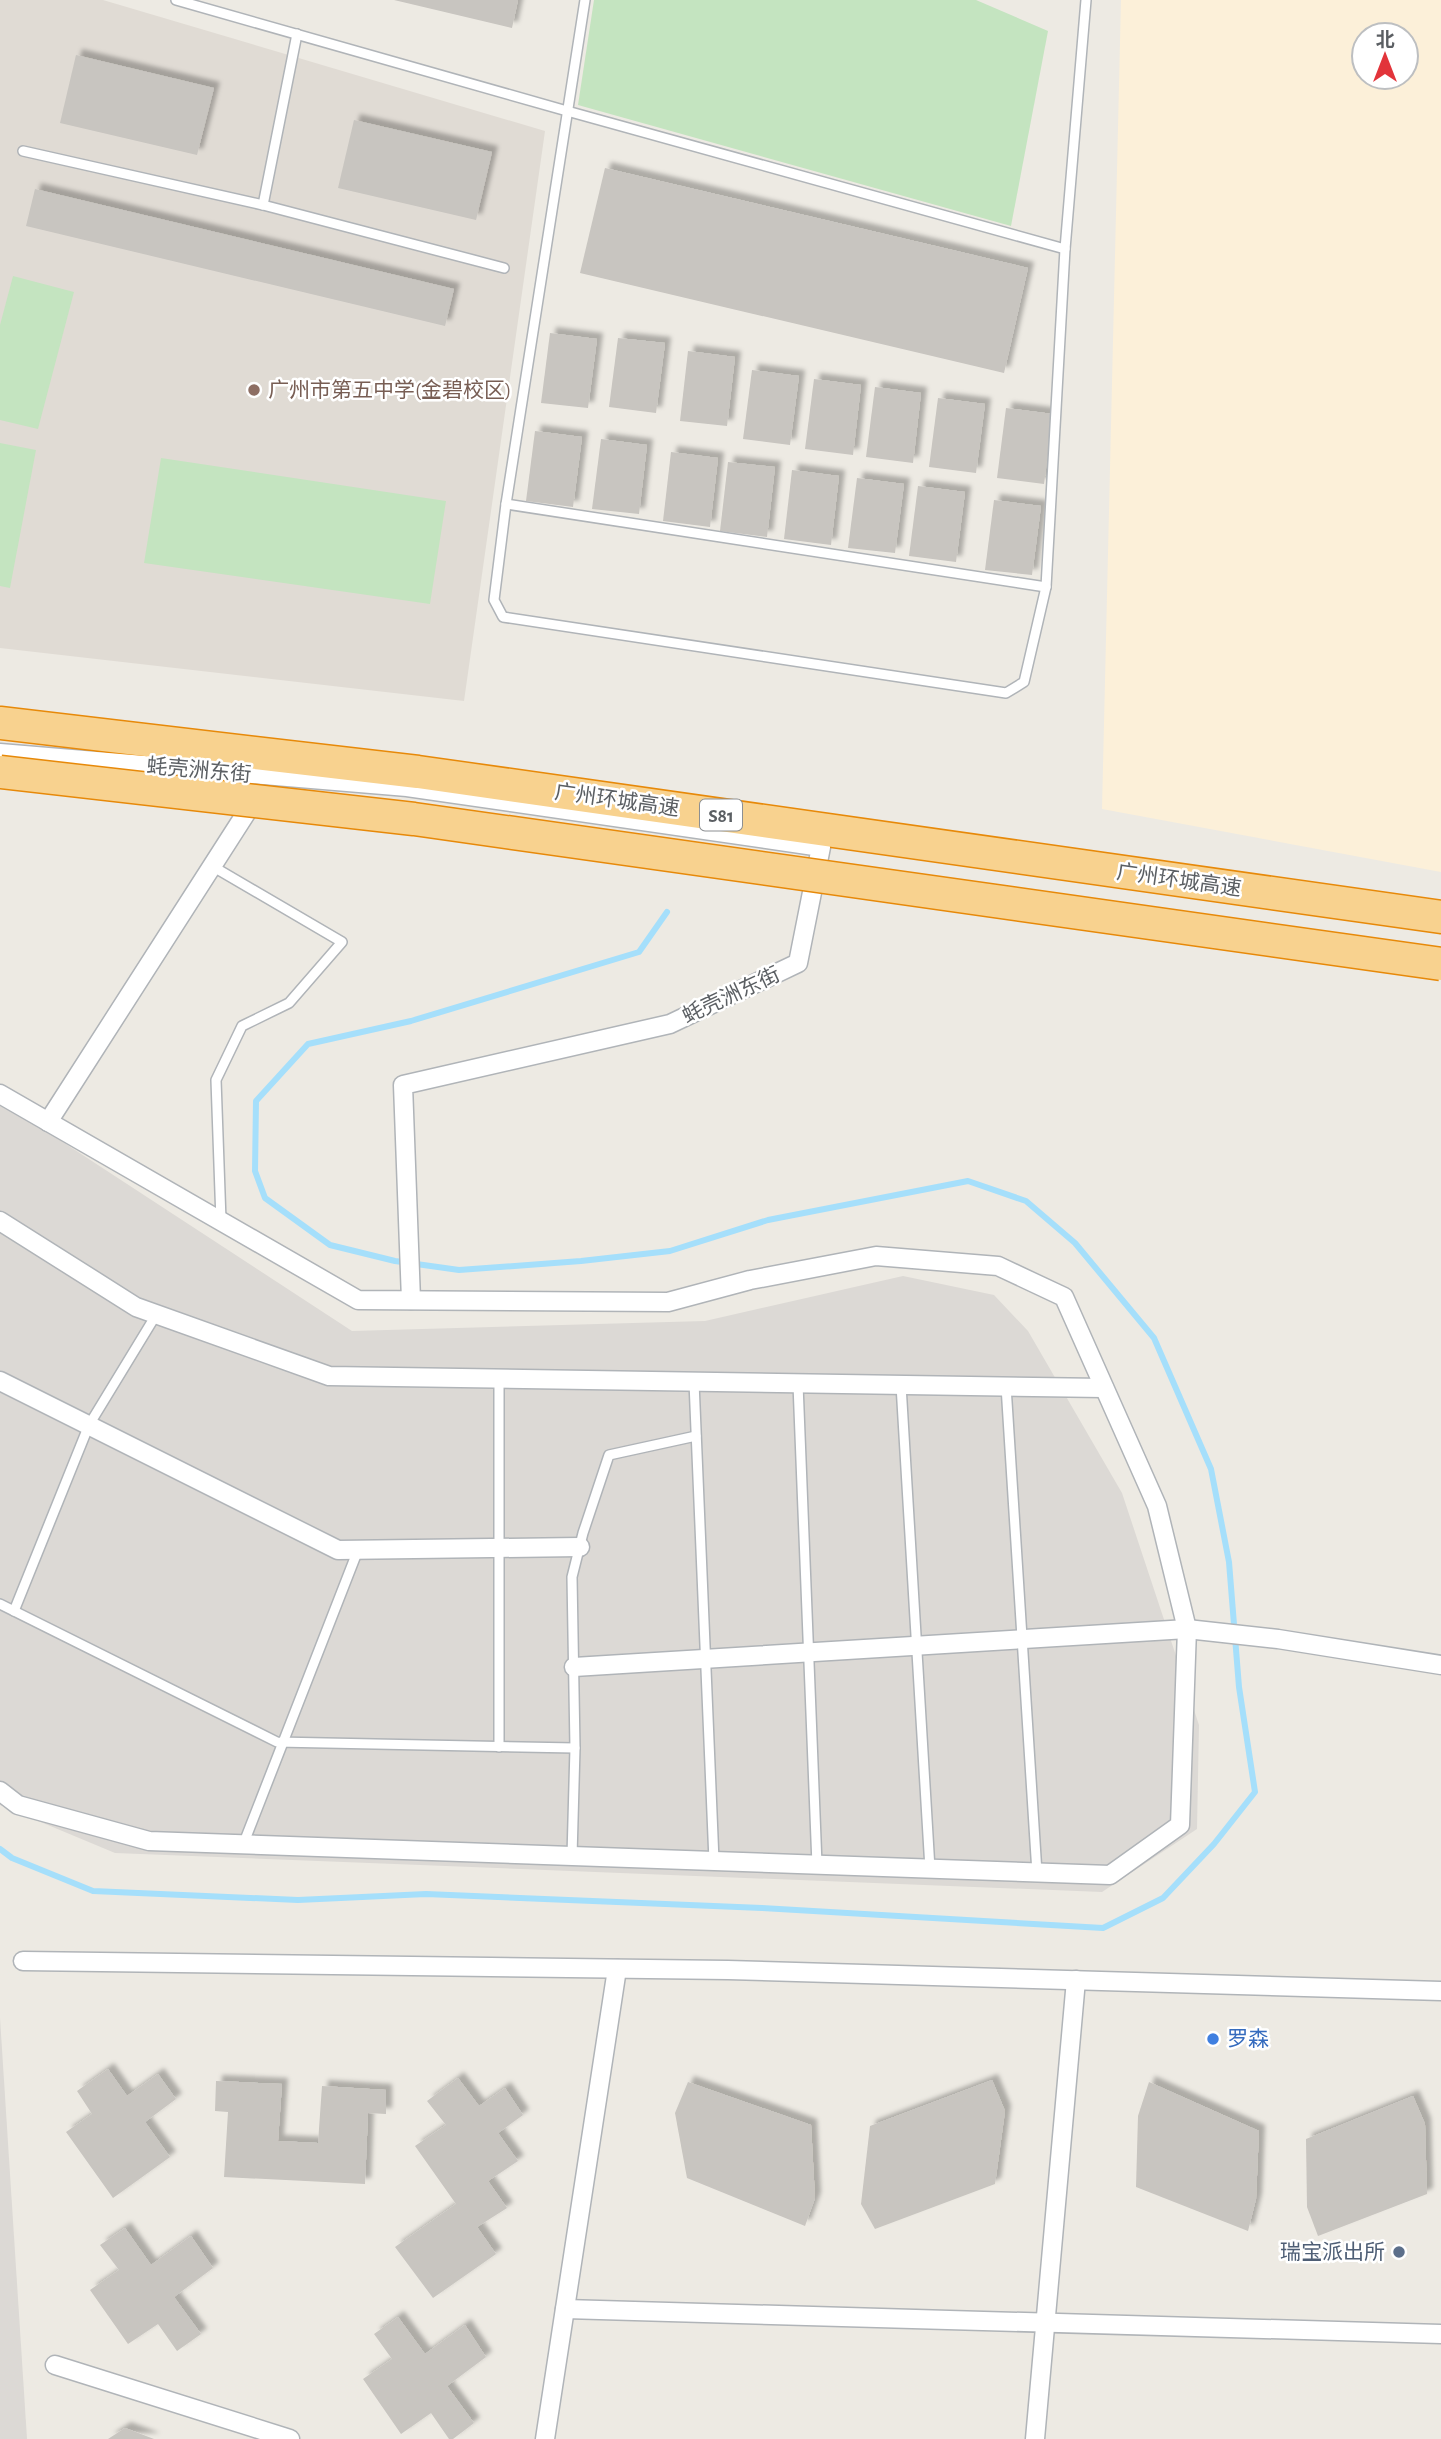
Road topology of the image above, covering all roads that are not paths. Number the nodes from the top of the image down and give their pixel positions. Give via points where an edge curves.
1 (176, 0) edge
2 (585, 0) edge
3 (1086, 0) edge
4 (297, 34) junction
5 (567, 111) junction
6 (23, 151) dead end
7 (264, 205) junction
8 (1065, 249) junction
9 (504, 268) dead end
10 (506, 504) junction
11 (1046, 587) junction
12 (0, 723) edge
13 (0, 753) edge
14 (0, 772) edge
15 (271, 775) junction
16 (212, 866) junction
17 (1441, 917) edge
18 (1441, 964) edge
19 (0, 1094) edge
20 (48, 1122) junction
21 (221, 1221) junction
22 (0, 1222) edge
23 (411, 1300) junction
24 (156, 1315) junction
25 (499, 1380) junction
26 (0, 1381) edge
27 (694, 1382) junction
28 (798, 1384) junction
29 (901, 1385) junction
30 (1006, 1387) junction
31 (1104, 1388) junction
32 (89, 1425) junction
33 (696, 1436) junction
34 (580, 1547) junction
35 (499, 1548) junction
36 (358, 1550) junction
37 (0, 1604) edge
38 (14, 1611) junction
39 (1192, 1629) junction
40 (1022, 1639) junction
41 (917, 1645) junction
42 (809, 1652) junction
43 (705, 1659) junction
44 (1441, 1665) edge
45 (574, 1667) junction
46 (283, 1742) junction
47 (499, 1747) junction
48 (575, 1748) junction
49 (0, 1791) edge
50 (243, 1844) junction
51 (572, 1856) junction
52 (713, 1861) junction
53 (817, 1865) junction
54 (930, 1869) junction
55 (1037, 1873) junction
56 (23, 1961) dead end
57 (617, 1969) junction
58 (1076, 1980) junction
59 (1441, 1991) edge
60 (565, 2308) junction
61 (1044, 2323) junction
62 (1441, 2334) edge
63 (55, 2365) dead end
64 (290, 2439) edge
65 (545, 2439) edge
66 (1035, 2439) edge

1 - 4 lane
2 - 5 lane
3 - 8 lane
4 - 5 lane
4 - 7 lane
5 - 8 lane
5 - 10 lane
6 - 7 lane
7 - 9 lane
8 - 11 lane
10 - 11 lane
10 - 11 lane via 494,600 503,617 1006,693 1024,681
12 - 17 highway, 广州环城高速 / S81 via 418,772
13 - 15 street, 蚝壳洲东街
14 - 18 highway, S81, bridge via 414,819
15 - 16 street
15 - 23 street, 蚝壳洲东街 via 407,787 821,847 798,963 670,1024 403,1084
16 - 20 street
16 - 21 lane via 342,943 289,1003 242,1026 216,1080
19 - 20 street
20 - 21 street
21 - 23 street via 358,1300
22 - 24 street
23 - 31 street via 668,1302 750,1280 876,1256 998,1266 1064,1297
24 - 25 street via 328,1376
24 - 32 lane
25 - 27 street
25 - 35 lane
26 - 32 street
27 - 28 street
27 - 33 lane
28 - 29 street
28 - 42 lane
29 - 30 street
29 - 41 lane
30 - 31 street
30 - 40 lane
31 - 39 street via 1157,1506
32 - 36 street via 338,1550
32 - 38 lane
33 - 34 lane via 609,1455
33 - 43 lane
34 - 35 street
34 - 45 lane via 572,1577
35 - 36 street
35 - 47 lane
36 - 46 lane
37 - 38 lane
38 - 46 lane
39 - 40 street
39 - 44 street
39 - 55 street via 1180,1825 1110,1875
40 - 41 street
40 - 55 lane
41 - 42 street
41 - 54 lane
42 - 43 street
42 - 53 lane
43 - 45 street
43 - 52 lane
45 - 48 lane
46 - 47 lane
46 - 50 lane
47 - 48 lane
48 - 51 lane
49 - 50 street via 18,1805 149,1841
50 - 51 street
51 - 52 street
52 - 53 street
53 - 54 street
54 - 55 street
56 - 57 street
57 - 58 street
57 - 60 street
58 - 59 street
58 - 61 street
60 - 61 street
60 - 65 street
61 - 62 street
61 - 66 street
63 - 64 street

